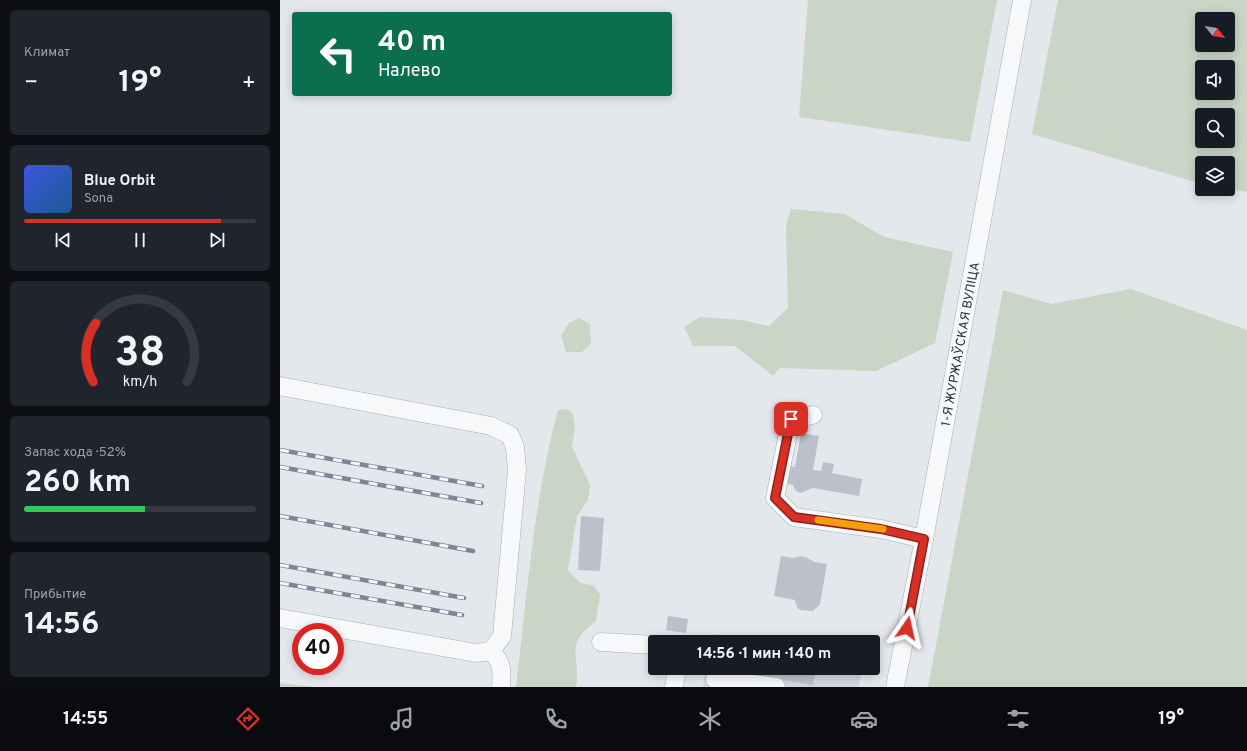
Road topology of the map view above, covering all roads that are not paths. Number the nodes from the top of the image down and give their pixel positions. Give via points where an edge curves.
1 (1022, 0) edge
2 (280, 386) edge
3 (813, 415) dead end
4 (924, 539) junction
5 (280, 618) edge
6 (601, 642) dead end
7 (648, 645) edge
8 (491, 651) junction
9 (676, 675) edge
10 (715, 679) dead end
11 (501, 687) edge
12 (674, 687) edge
13 (776, 687) edge
14 (895, 687) edge

1 - 4 street, 1-Я ЖУРЖАЎСКАЯ ВУЛІЦА
2 - 8 street via 491,426 510,435 515,447 517,478 502,636
3 - 4 street via 791,419 775,498 794,517 881,529
4 - 14 street, 1-Я ЖУРЖАЎСКАЯ ВУЛІЦА
5 - 8 street via 476,653
6 - 7 street
8 - 11 street via 499,659 503,669
9 - 12 street
10 - 13 street

